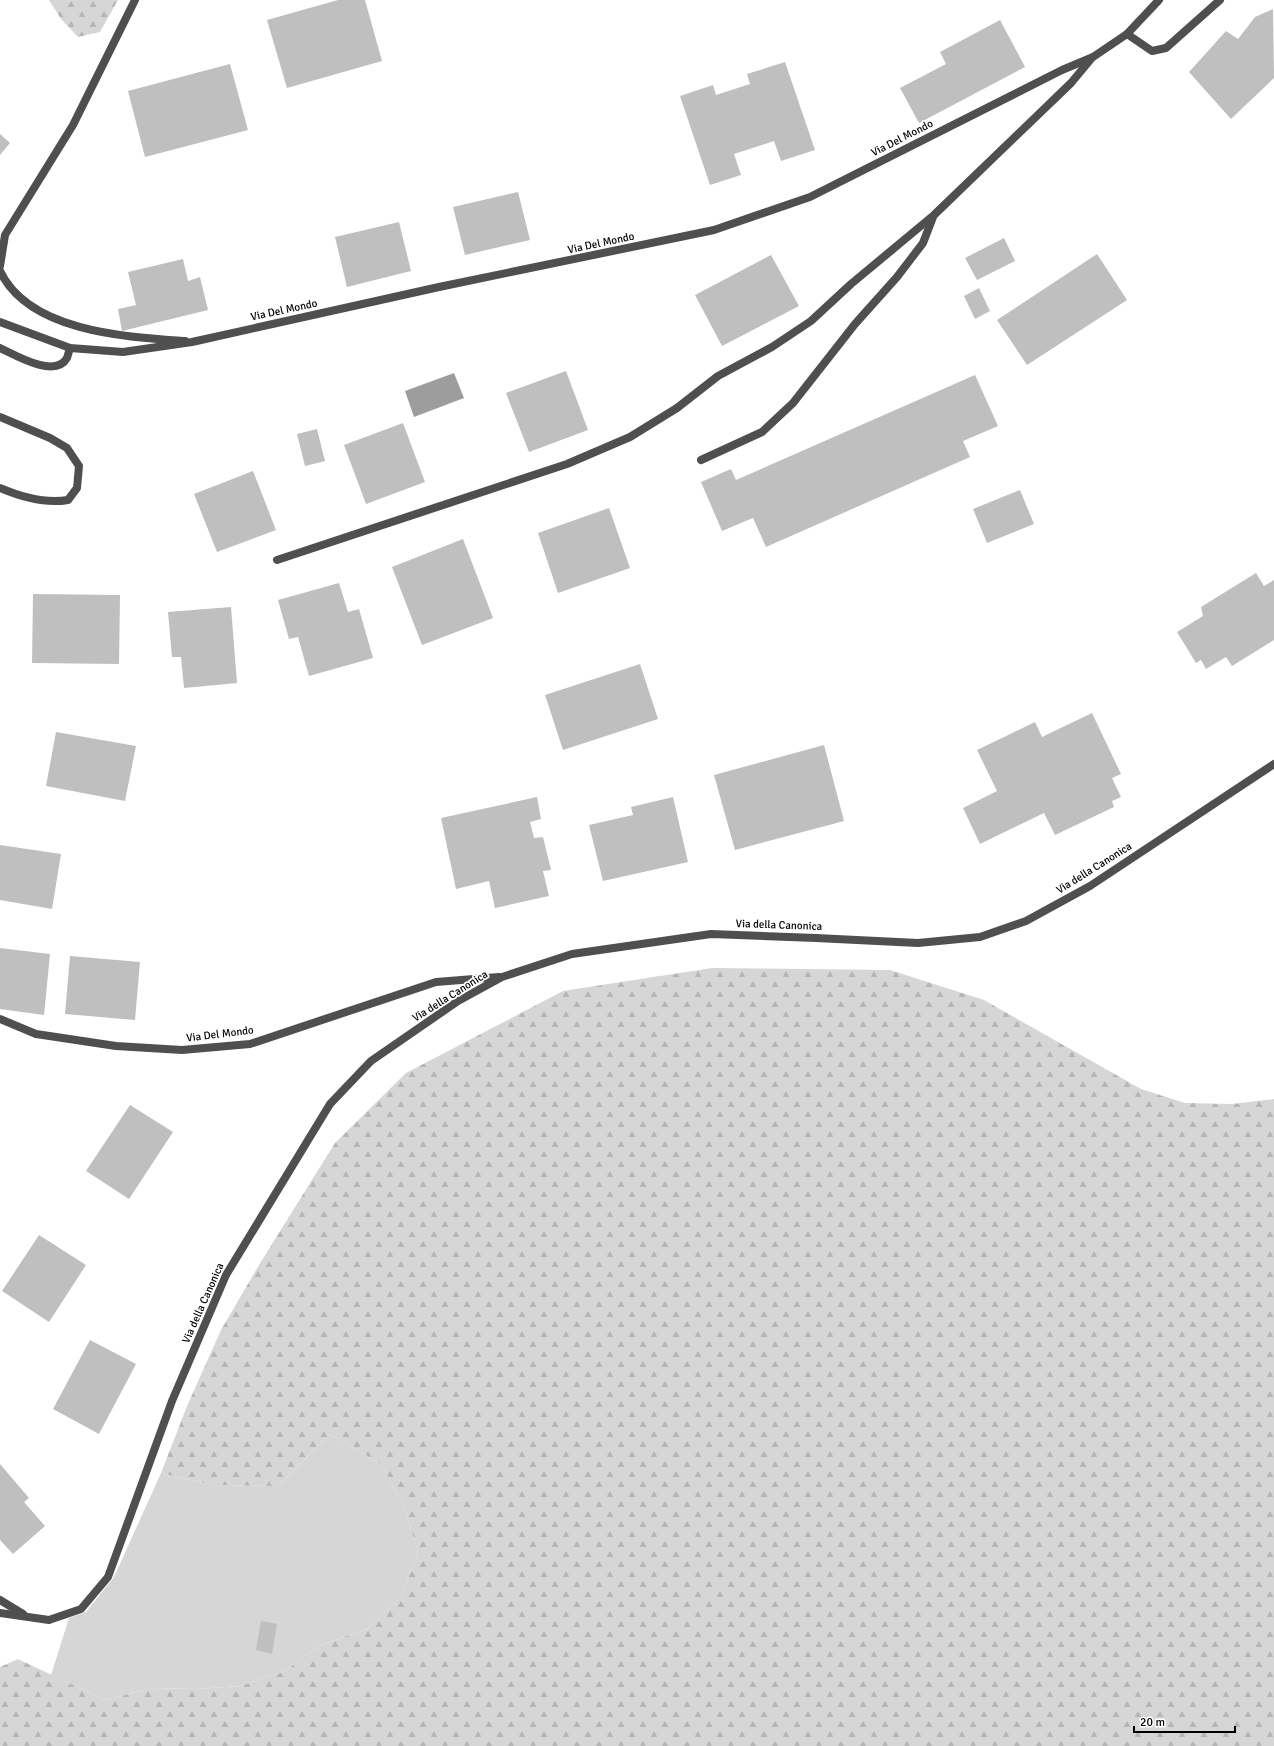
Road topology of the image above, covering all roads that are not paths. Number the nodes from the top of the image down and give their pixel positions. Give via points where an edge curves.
1 (135, 0) edge
2 (1158, 0) edge
3 (1220, 0) edge
4 (1127, 34) junction
5 (1093, 57) junction
6 (934, 215) junction
7 (0, 266) edge
8 (0, 271) edge
9 (0, 322) edge
10 (192, 342) junction
11 (0, 348) edge
12 (70, 348) junction
13 (0, 418) edge
14 (701, 460) dead end
15 (0, 488) edge
16 (277, 560) dead end
17 (1274, 764) edge
18 (502, 977) junction
19 (0, 1019) edge
20 (0, 1600) edge
21 (0, 1613) edge
22 (27, 1616) junction

1 - 7 street via 73,125 5,235
2 - 4 street, Via Del Mondo
3 - 4 street via 1166,48 1152,51
4 - 5 street, Via Del Mondo
5 - 6 street via 1071,83
5 - 10 street, Via Del Mondo via 1062,70 810,197 714,230
6 - 14 street via 923,243 793,403 762,432
6 - 16 street via 851,284 812,321 718,376 677,408 630,437 567,464
8 - 10 street via 16,294 31,307 67,323 126,337
9 - 12 street, Via Del Mondo
10 - 12 street, Via Del Mondo via 123,352
11 - 12 street via 40,366 57,365 67,359
13 - 15 street via 50,438 67,448 78,466 77,488 68,500 55,502 18,495
17 - 18 street, Via della Canonica via 1090,886 1026,921 980,937 918,944 711,934 572,954
18 - 19 street, Via Del Mondo via 436,982 250,1044 190,1049 116,1046 36,1034
18 - 22 street, Via della Canonica via 458,1001 371,1061 330,1104 226,1275 172,1401 108,1577 81,1609 49,1620
20 - 22 street, Via della Canonica
21 - 22 street, Via della Canonica

